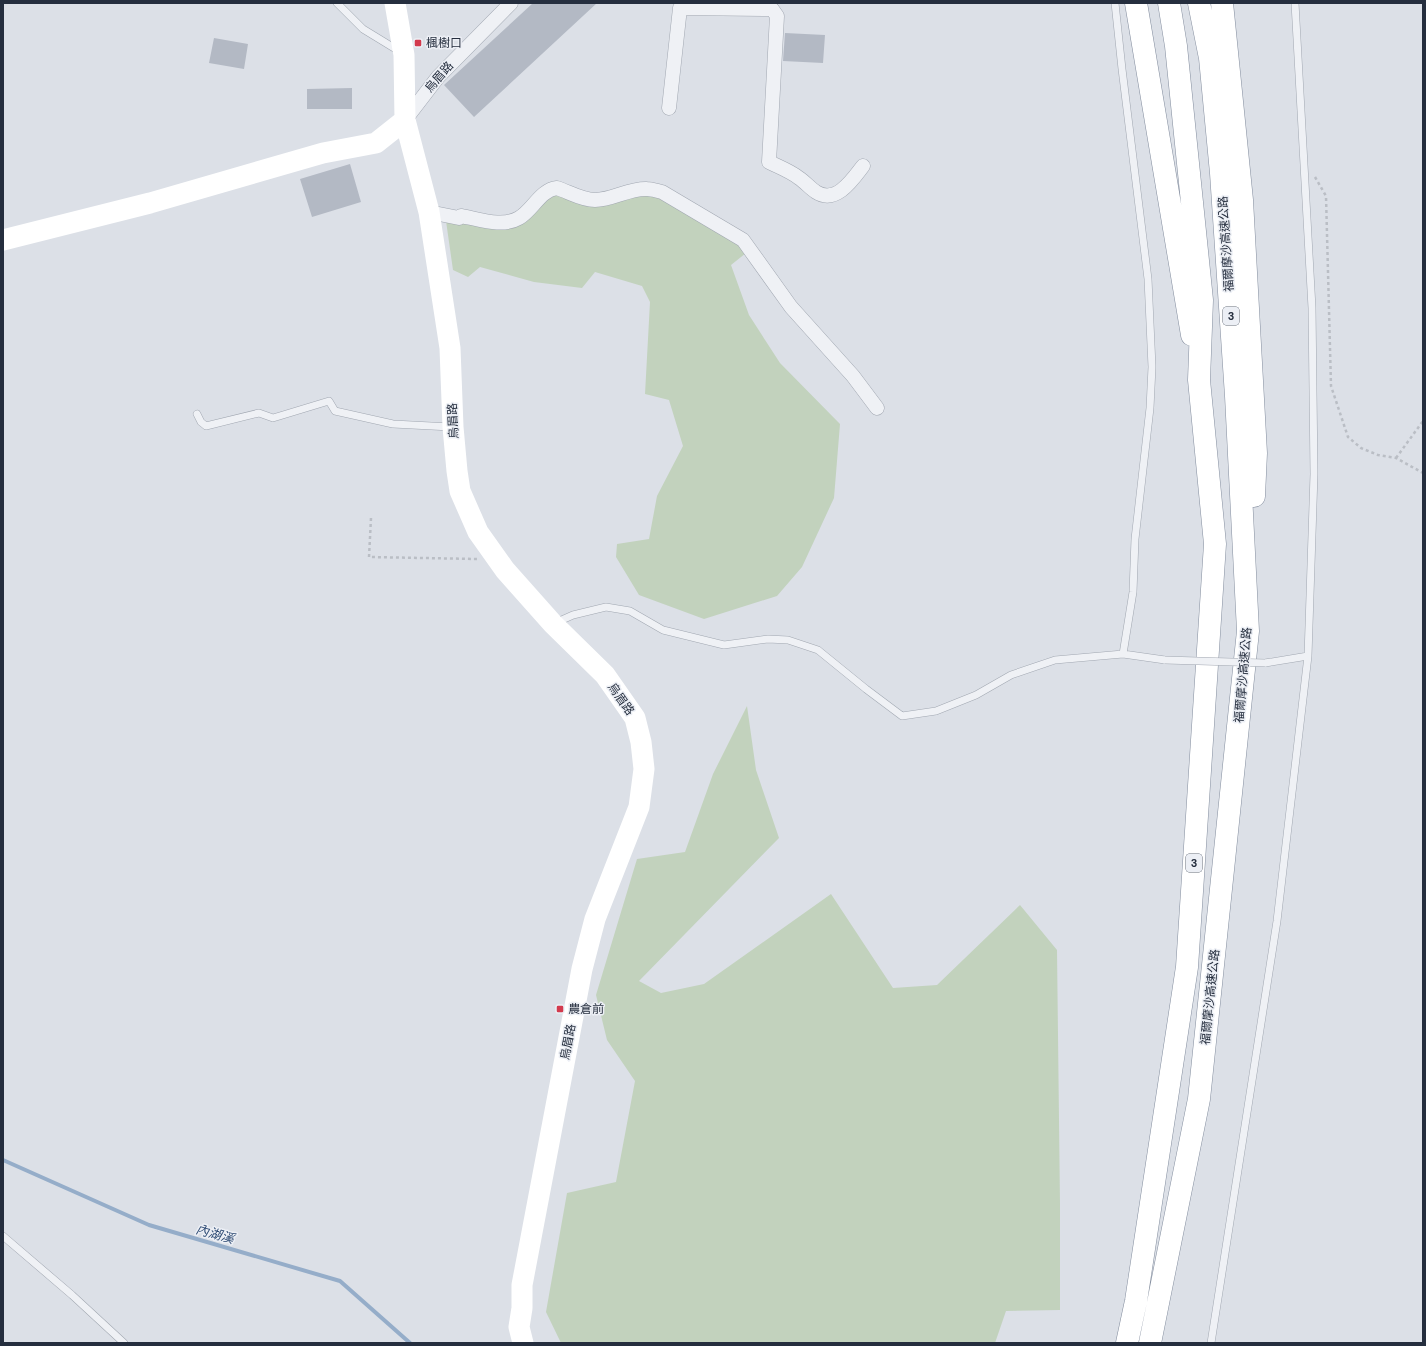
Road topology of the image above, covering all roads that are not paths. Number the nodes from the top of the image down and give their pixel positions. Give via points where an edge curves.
1 (337, 3) edge
2 (395, 3) edge
3 (511, 3) edge
4 (1115, 3) edge
5 (1136, 3) edge
6 (1169, 3) edge
7 (1199, 3) edge
8 (1222, 3) edge
9 (1295, 4) edge
10 (678, 6) edge
11 (404, 55) junction
12 (669, 108) dead end
13 (405, 120) junction
14 (862, 166) dead end
15 (429, 212) junction
16 (3, 240) edge
17 (1199, 380) junction
18 (877, 408) dead end
19 (197, 414) dead end
20 (453, 427) junction
21 (553, 624) junction
22 (1248, 631) junction
23 (1123, 654) junction
24 (1308, 656) junction
25 (3, 1236) edge
26 (124, 1343) edge
27 (523, 1343) edge
28 (1127, 1343) edge
29 (1150, 1343) edge
30 (1211, 1343) edge

1 - 11 lane via 363,29
2 - 11 main road, 烏眉路
3 - 13 street, 烏眉路 via 438,77
4 - 23 lane via 1148,278 1152,367 1150,408 1135,539 1133,592
5 - 17 highway
6 - 17 highway, 3 via 1176,46 1202,300
7 - 22 highway, 福爾摩沙高速公路 / 3 via 1210,58 1221,173
8 - 22 highway via 1242,200 1256,453
9 - 24 lane via 1312,308 1314,474
10 - 12 street
10 - 14 street via 772,9 777,16 769,162 799,178 817,193 828,196 849,184
11 - 13 main road, 烏眉路
13 - 15 main road, 烏眉路
13 - 16 main road via 376,143 323,153 150,203
15 - 18 street via 497,223 519,218 552,188 596,200 640,189 662,192 743,240 791,307 853,376
15 - 20 main road, 烏眉路 via 450,348
17 - 28 highway, 3 via 1215,544 1187,967 1136,1301
19 - 20 lane via 206,426 259,413 273,418 329,401 335,411 393,424
20 - 21 main road, 烏眉路 via 460,491 478,532 505,570
21 - 23 lane via 573,615 606,606 630,612 663,630 724,645 768,639 788,640 818,650 902,716 936,710 976,695 1010,675 1055,660
21 - 27 main road, 烏眉路 via 605,675 635,718 644,769 639,808 596,920 582,969 522,1284 520,1327
22 - 29 highway, 福爾摩沙高速公路 / 3 via 1199,1099
23 - 24 lane, bridge via 1165,660 1265,663
24 - 30 lane via 1277,921
25 - 26 lane

